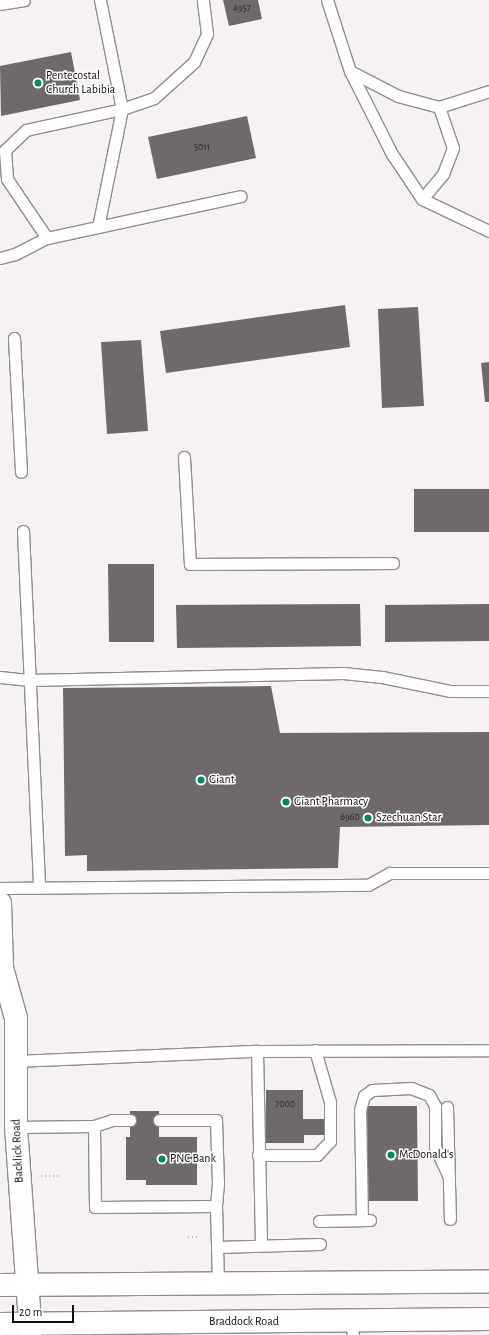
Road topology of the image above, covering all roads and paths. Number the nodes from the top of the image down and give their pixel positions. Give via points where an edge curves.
1 (24, 0) edge
2 (100, 0) edge
3 (203, 0) edge
4 (328, 0) edge
5 (0, 4) edge
6 (350, 71) junction
7 (489, 91) edge
8 (438, 107) junction
9 (122, 109) junction
10 (241, 196) dead end
11 (422, 199) junction
12 (98, 227) junction
13 (489, 231) edge
14 (47, 238) junction
15 (0, 258) edge
16 (14, 338) dead end
17 (184, 457) dead end
18 (21, 472) dead end
19 (22, 531) dead end
20 (393, 563) dead end
21 (0, 677) edge
22 (30, 680) junction
23 (489, 691) edge
24 (489, 873) edge
25 (0, 888) edge
26 (39, 888) junction
27 (0, 903) edge
28 (1, 971) edge
29 (257, 1050) junction
30 (315, 1050) junction
31 (489, 1050) edge
32 (15, 1061) junction
33 (447, 1107) dead end
34 (130, 1120) dead end
35 (159, 1120) dead end
36 (94, 1126) junction
37 (16, 1127) junction
38 (258, 1155) junction
39 (35, 1176) dead end
40 (60, 1176) dead end
41 (449, 1177) junction
42 (216, 1206) junction
43 (450, 1219) dead end
44 (319, 1221) dead end
45 (188, 1237) dead end
46 (197, 1237) dead end
47 (320, 1244) dead end
48 (217, 1246) junction
49 (261, 1246) junction
50 (489, 1282) edge
51 (218, 1284) junction
52 (0, 1285) edge
53 (26, 1285) junction
54 (489, 1319) edge
55 (0, 1324) edge
56 (352, 1328) edge
57 (31, 1329) edge

1 - 5 lane
2 - 9 lane
3 - 9 lane via 207,34 194,62 154,98
4 - 6 lane
6 - 8 lane via 398,96
6 - 11 lane via 392,154
7 - 8 lane
8 - 11 lane via 452,148 443,174
9 - 12 lane
9 - 14 lane via 26,130 5,150 7,179
10 - 12 lane
11 - 13 lane
12 - 14 lane
14 - 15 lane via 15,254
16 - 18 lane
17 - 20 lane via 190,564
19 - 22 lane
21 - 22 lane
22 - 23 lane via 343,673 382,677 450,691
22 - 26 lane
24 - 26 lane via 390,873 368,885
25 - 26 lane
27 - 28 main road, Backlick Road
28 - 32 main road, Backlick Road via 16,1018
29 - 30 lane
29 - 32 lane
29 - 38 lane
30 - 31 lane
30 - 38 lane via 330,1102 330,1141 317,1154
32 - 37 main road, Backlick Road
33 - 41 lane
34 - 36 lane via 112,1120
35 - 42 lane via 216,1120
36 - 37 lane
36 - 42 lane via 94,1207
37 - 53 main road, Backlick Road
38 - 49 lane
39 - 40 path
41 - 43 lane
41 - 44 lane via 435,1147 435,1106 429,1095 411,1088 372,1090 364,1096 360,1110 366,1220
42 - 48 lane
45 - 46 path
47 - 49 lane
48 - 49 lane
48 - 51 lane
50 - 51 main road
51 - 53 main road
52 - 53 main road
53 - 57 main road, Backlick Road
54 - 56 main road, Braddock Road
55 - 57 main road, Braddock Road
56 - 57 main road, Braddock Road

